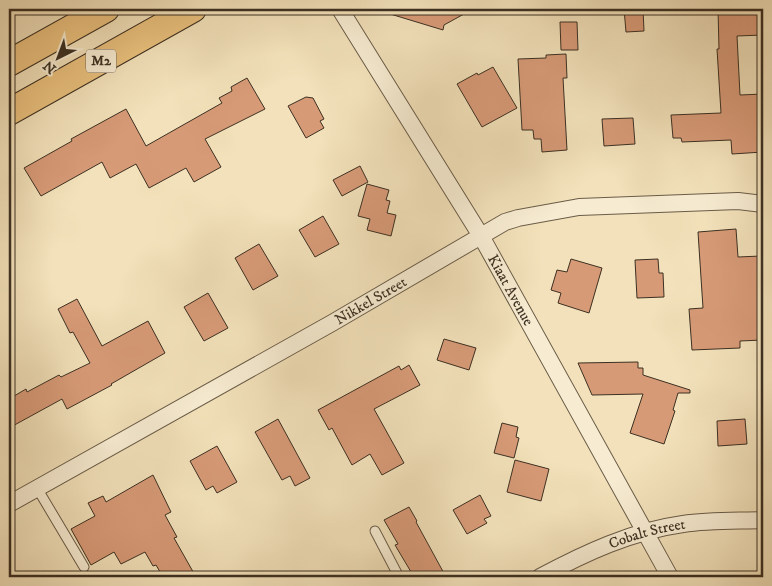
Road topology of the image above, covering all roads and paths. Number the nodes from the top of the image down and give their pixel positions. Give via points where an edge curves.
1 (106, 9) edge
2 (193, 9) edge
3 (340, 9) edge
4 (9, 63) edge
5 (9, 112) edge
6 (763, 204) edge
7 (481, 236) junction
8 (37, 488) junction
9 (9, 504) edge
10 (763, 520) edge
11 (375, 531) dead end
12 (644, 532) junction
13 (84, 567) dead end
14 (398, 577) edge
15 (540, 577) edge
16 (670, 577) edge

1 - 4 main road
2 - 5 main road, M2
3 - 7 street, Kiaat Avenue
6 - 7 street, Nikkel Street via 738,201 580,208 518,218
7 - 8 street, Nikkel Street
7 - 12 street, Kiaat Avenue
8 - 9 street, Nikkel Street
8 - 13 lane
10 - 12 street, Cobalt Street via 684,524
11 - 14 lane
12 - 15 street, Cobalt Street via 591,551
12 - 16 street, Kiaat Avenue

